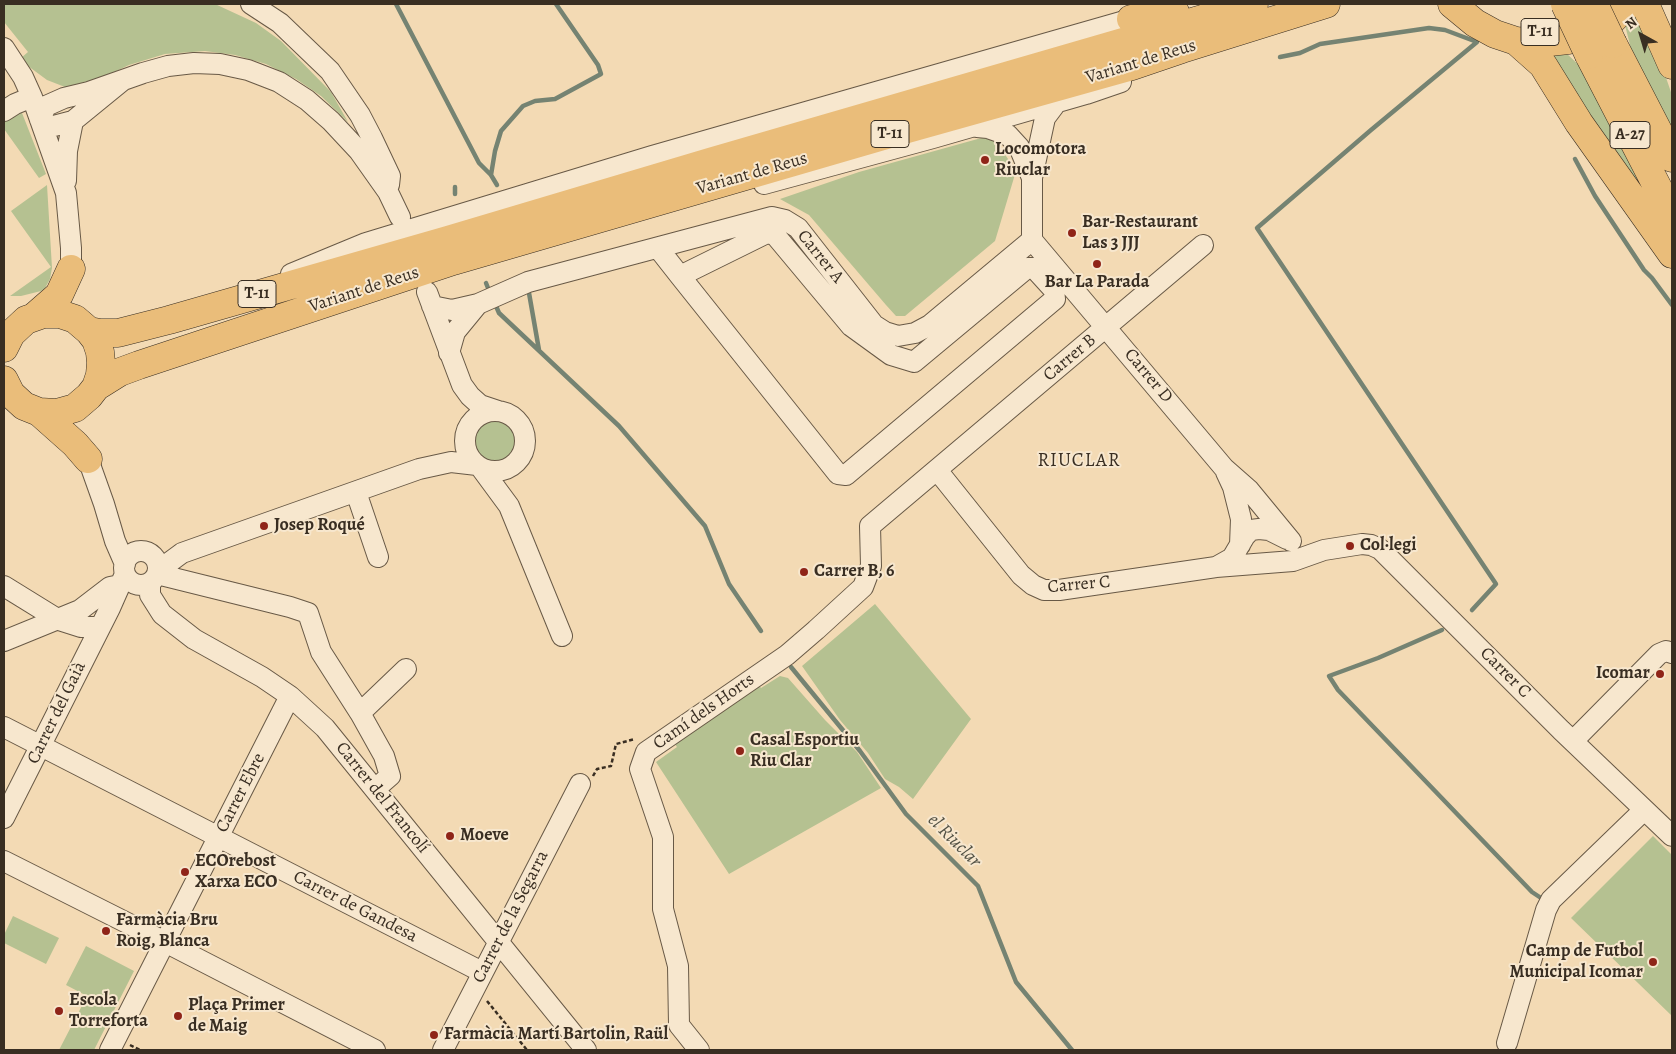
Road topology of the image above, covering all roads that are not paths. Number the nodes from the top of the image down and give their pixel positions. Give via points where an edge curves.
1 (251, 4) edge
2 (1254, 4) edge
3 (1326, 4) edge
4 (1565, 4) edge
5 (1594, 4) edge
6 (1615, 4) edge
7 (1628, 4) edge
8 (1645, 4) edge
9 (1655, 4) edge
10 (1456, 5) edge
11 (1219, 15) junction
12 (1131, 20) joint
13 (1516, 40) junction
14 (1672, 41) edge
15 (4, 48) edge
16 (1601, 49) junction
17 (1182, 55) junction
18 (1672, 64) edge
19 (122, 81) junction
20 (32, 97) junction
21 (1057, 102) junction
22 (4, 111) edge
23 (40, 120) junction
24 (73, 121) junction
25 (973, 127) junction
26 (1672, 158) edge
27 (1032, 178) junction
28 (388, 192) junction
29 (66, 193) junction
30 (707, 200) joint
31 (617, 214) junction
32 (1672, 215) edge
33 (400, 217) dead end
34 (1032, 240) junction
35 (1203, 246) dead end
36 (658, 248) junction
37 (1672, 254) edge
38 (70, 269) junction
39 (680, 276) junction
40 (246, 292) junction
41 (478, 304) junction
42 (35, 316) junction
43 (82, 325) junction
44 (1106, 327) junction
45 (4, 348) edge
46 (449, 353) junction
47 (4, 380) edge
48 (462, 385) junction
49 (93, 391) junction
50 (35, 411) junction
51 (498, 411) junction
52 (4, 412) edge
53 (466, 432) junction
54 (88, 459) junction
55 (479, 466) junction
56 (508, 468) junction
57 (1224, 468) junction
58 (419, 469) junction
59 (937, 470) junction
60 (356, 492) junction
61 (104, 504) junction
62 (508, 506) junction
63 (1291, 541) junction
64 (1240, 545) junction
65 (1324, 550) junction
66 (145, 552) junction
67 (182, 553) junction
68 (378, 557) dead end
69 (1270, 563) junction
70 (1216, 567) junction
71 (139, 576) junction
72 (4, 586) edge
73 (58, 620) junction
74 (100, 627) junction
75 (562, 636) dead end
76 (4, 641) edge
77 (1672, 653) edge
78 (86, 656) junction
79 (406, 669) dead end
80 (290, 696) junction
81 (360, 713) junction
82 (4, 727) edge
83 (1573, 741) junction
84 (41, 746) junction
85 (580, 784) dead end
86 (375, 789) junction
87 (1644, 810) junction
88 (4, 818) edge
89 (1672, 836) edge
90 (218, 837) junction
91 (4, 861) edge
92 (165, 942) junction
93 (498, 942) junction
94 (482, 972) junction
95 (1507, 1043) dead end
96 (110, 1050) edge
97 (374, 1050) edge
98 (443, 1050) edge
99 (586, 1050) edge
100 (699, 1050) edge

1 - 28 street via 280,23 330,71 372,138 390,176
2 - 11 highway, Variant de Reus / T-11
3 - 17 highway, Variant de Reus / T-11
4 - 16 highway, A-27, bridge
5 - 16 highway, A-27, bridge
6 - 10 highway, T-11 via 1590,21 1552,32 1507,27
7 - 13 highway via 1613,19 1568,40 1540,43
8 - 18 highway
9 - 14 highway
10 - 13 highway via 1475,23 1495,34
11 - 12 highway via 1204,7
11 - 40 highway, Variant de Reus / T-11 via 448,240
12 - 40 street via 652,156 395,234
13 - 37 highway via 1543,66 1579,123
15 - 20 street
16 - 26 highway, A-27
16 - 32 highway, A-27
17 - 21 street via 1086,94
17 - 31 highway, Variant de Reus / T-11 via 900,131
19 - 23 street via 46,106
19 - 24 street
19 - 28 street via 143,72 194,63 248,70 279,82 331,121
20 - 22 street
20 - 23 street
21 - 25 street
21 - 27 street via 1045,118
23 - 24 street via 50,127
23 - 29 street
24 - 29 street via 67,151
25 - 27 street via 1008,135 1019,146
25 - 30 street
27 - 34 street
28 - 33 street
29 - 38 street
30 - 31 highway via 624,221
31 - 49 highway, Variant de Reus / T-11 via 453,262 180,351 120,372
34 - 36 street, Carrer A via 930,325 915,333 898,336 874,325 798,228 786,220 772,217
34 - 44 street, Carrer D
35 - 44 street, Carrer B
36 - 39 street
36 - 41 street, Carrer A via 528,282
38 - 42 highway via 59,295
38 - 43 highway via 71,292
39 - 39 street via 838,474 846,476 1055,299 1054,290 1034,268 1027,268 914,362 891,355 851,326 775,235 767,233
40 - 43 highway, Variant de Reus / T-11 via 168,320 118,333 100,333
41 - 46 street, Carrer A via 455,332
41 - 46 street, Carrer A via 452,310 430,299
42 - 43 highway, T-11 via 52,313 68,316
42 - 45 highway via 18,326
43 - 49 highway via 96,340 102,363
44 - 57 street, Carrer D
44 - 59 street, Carrer B
46 - 48 street
47 - 50 highway via 11,394
48 - 51 street via 480,405
48 - 53 street
49 - 50 highway, T-11 via 83,402 66,412 48,414
49 - 54 highway via 86,432
50 - 52 highway, T-11
50 - 54 highway
51 - 53 street via 479,416
51 - 56 street via 515,419 524,435 521,454
53 - 55 street via 465,445 469,456
53 - 58 street via 448,451
54 - 61 street, Carrer del Francolí
55 - 56 street via 490,470
55 - 58 street via 451,462
55 - 62 street
56 - 62 street via 505,481
57 - 63 street, Carrer D via 1249,490
57 - 64 street, Carrer D via 1240,511
58 - 60 street
59 - 70 street, Carrer C via 1021,575 1044,590
59 - 100 street, Camí dels Horts via 870,526 871,566 863,587 786,655 646,752 640,769 663,837 663,909 678,966 680,1025
60 - 67 street
60 - 68 street
61 - 66 street, Carrer del Francolí via 125,536
61 - 71 street, Carrer del Francolí via 115,541
62 - 75 street
63 - 64 street, Carrer C via 1259,528 1252,530
63 - 65 street, Carrer C
64 - 69 street via 1255,557
64 - 70 street, Carrer C via 1232,558
65 - 69 street, Carrer C via 1293,561
65 - 83 street, Carrer C via 1362,544 1380,550
66 - 67 street via 166,550
66 - 71 street, Carrer del Francolí via 158,562
67 - 71 street
69 - 70 street, Carrer C
71 - 73 street via 110,587 80,610
71 - 74 street, Carrer del Gaià via 132,593 110,608
71 - 80 street, Carrer del Francolí via 162,614 188,634
71 - 81 street via 290,606 308,613 321,652
72 - 73 street
73 - 74 street via 81,627
73 - 76 street
73 - 78 street via 77,639
74 - 78 street, Carrer del Gaià
77 - 83 street via 1666,650 1659,654
78 - 84 street, Carrer del Gaià
79 - 81 street
80 - 86 street, Carrer del Francolí via 325,728
80 - 90 street, Carrer Ebre
81 - 86 street via 384,756 390,776
82 - 84 street, Carrer de Gandesa
83 - 87 street, Carrer C
84 - 88 street, Carrer del Gaià
84 - 90 street, Carrer de Gandesa
85 - 93 street, Carrer de la Segarra
86 - 93 street, Carrer del Francolí
87 - 89 street, Carrer C
87 - 95 street via 1552,900 1546,910
90 - 92 street, Carrer Ebre
90 - 94 street, Carrer de Gandesa
91 - 92 street
92 - 96 street, Carrer Ebre
92 - 97 street
93 - 94 street, Carrer de la Segarra
93 - 99 street, Carrer del Francolí
94 - 98 street, Carrer de la Segarra

